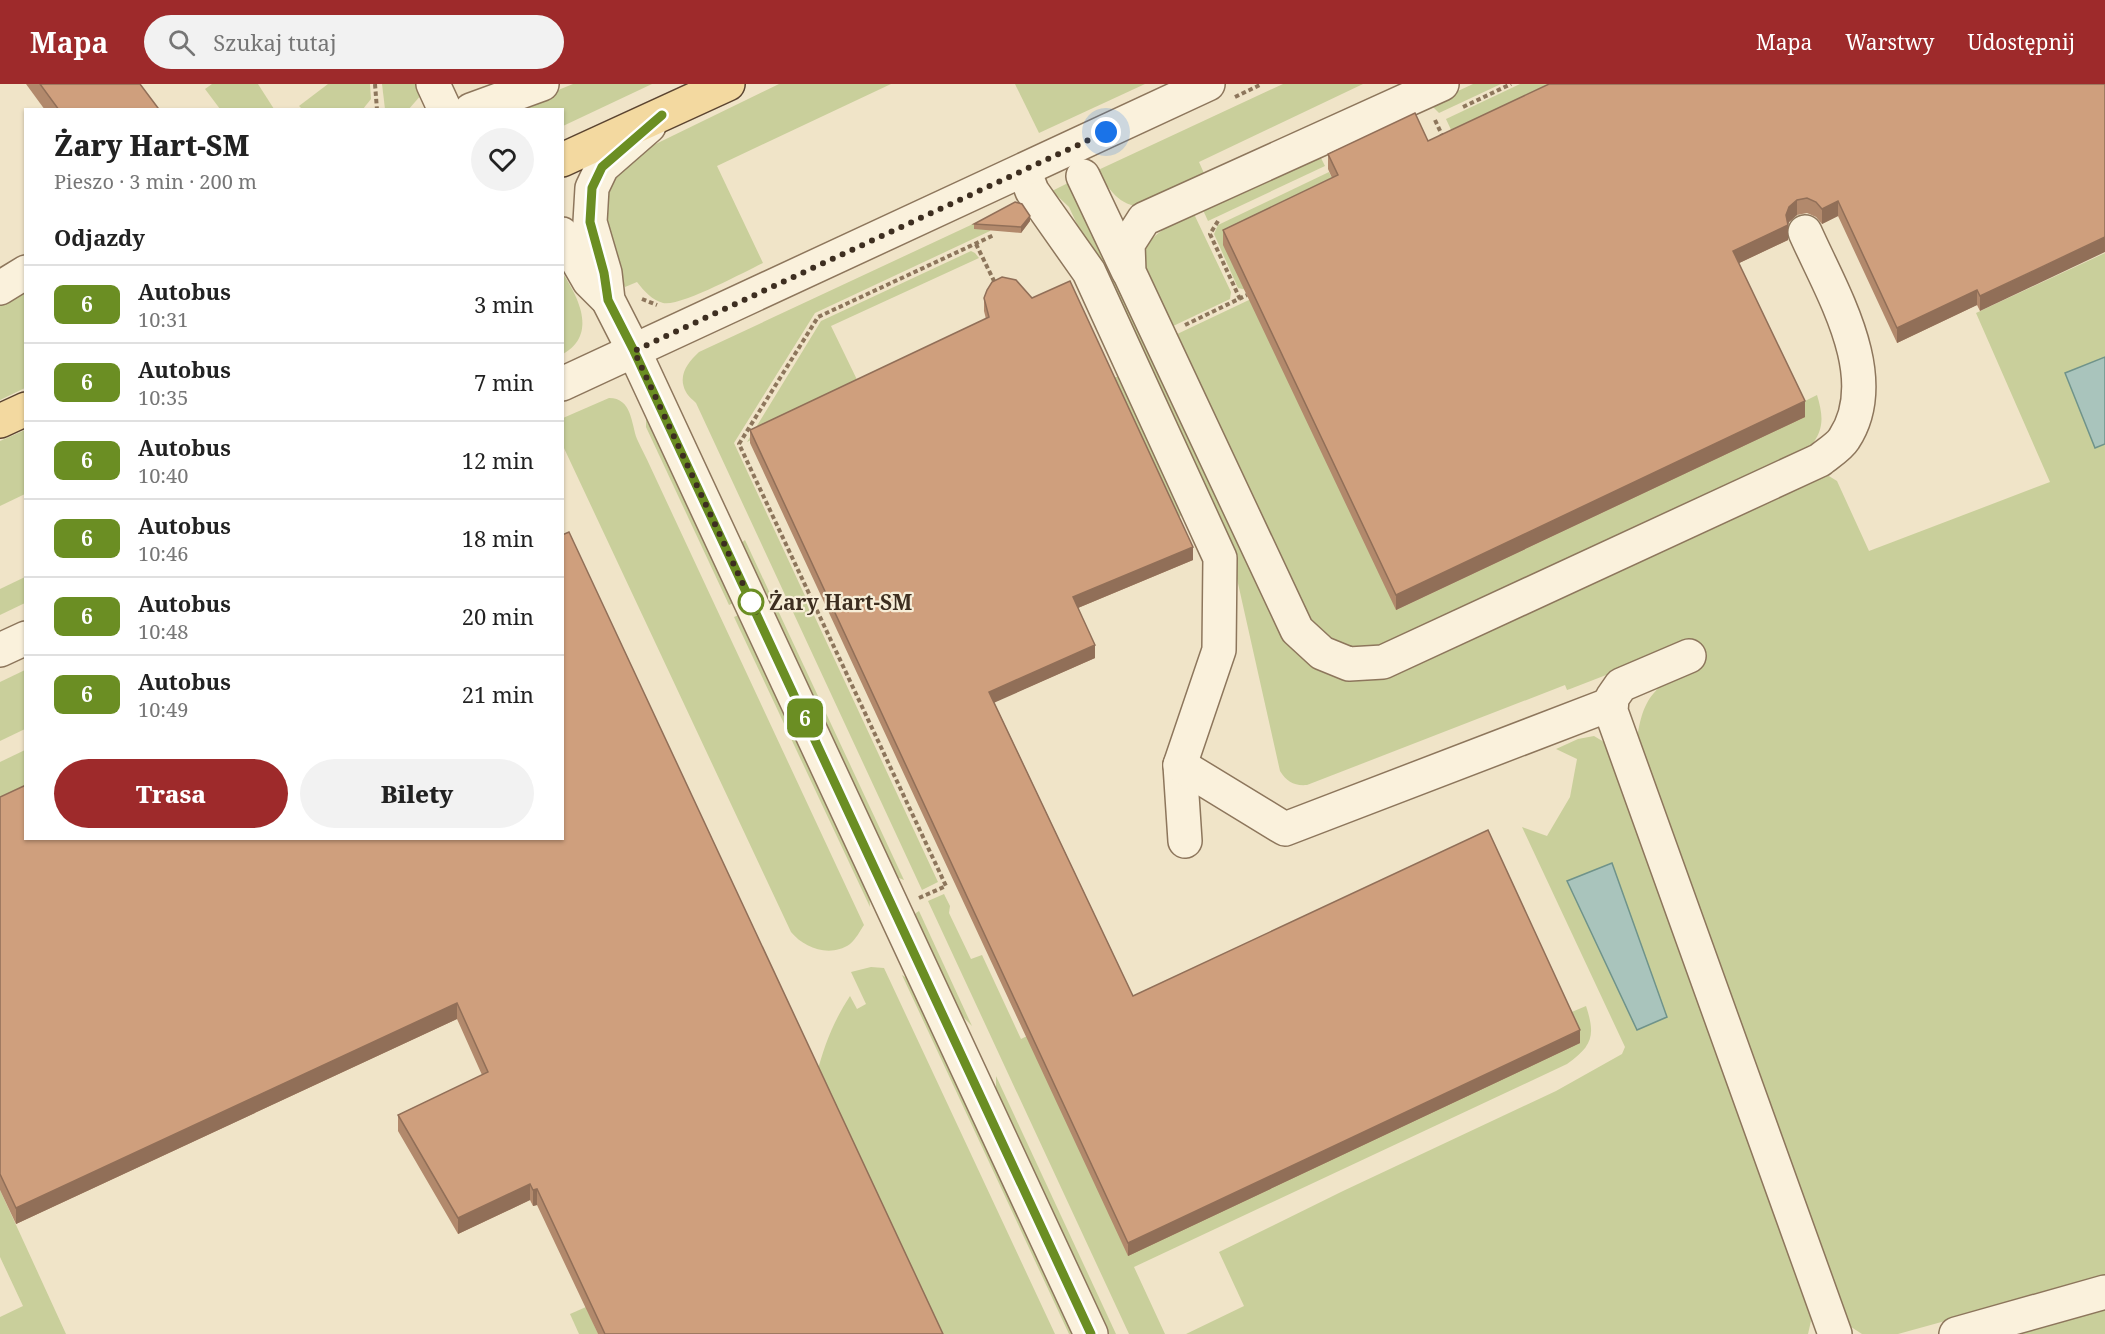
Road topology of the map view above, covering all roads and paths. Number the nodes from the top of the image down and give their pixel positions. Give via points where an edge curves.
1 (375, 84) edge
2 (433, 84) edge
3 (542, 84) edge
4 (728, 84) edge
5 (1208, 84) edge
6 (1511, 84) edge
7 (1443, 106) edge
8 (377, 108) edge
9 (444, 108) edge
10 (476, 108) edge
11 (662, 115) junction
12 (1434, 120) junction
13 (1447, 147) edge
14 (564, 159) edge
15 (1024, 170) junction
16 (564, 176) edge
17 (1083, 177) dead end
18 (1226, 218) dead end
19 (576, 228) edge
20 (1805, 232) dead end
21 (994, 235) dead end
22 (976, 244) junction
23 (1129, 272) junction
24 (24, 273) edge
25 (995, 284) edge
26 (0, 288) edge
27 (1247, 295) edge
28 (1240, 299) junction
29 (1181, 327) dead end
30 (634, 351) junction
31 (564, 383) edge
32 (24, 410) edge
33 (0, 421) edge
34 (24, 639) edge
35 (0, 650) edge
36 (1689, 656) dead end
37 (1611, 704) junction
38 (1180, 765) junction
39 (1185, 841) dead end
40 (919, 898) dead end
41 (2105, 1292) edge
42 (1091, 1334) edge
43 (1835, 1334) edge
44 (1956, 1334) edge

1 - 8 path
2 - 9 street
3 - 10 street
4 - 11 main road
5 - 15 street
6 - 7 path
7 - 12 path
7 - 12 path
7 - 23 street via 1144,219 1128,244
11 - 14 main road
11 - 19 street via 602,167
12 - 13 path
15 - 30 street
15 - 38 street via 1032,190 1089,272 1220,558 1219,650
16 - 19 street via 575,188
17 - 23 street
18 - 28 path via 1216,222 1210,234
19 - 30 street via 590,281 608,300
20 - 23 street via 1850,333 1859,371 1857,413 1843,441 1820,460 1383,662 1348,664 1322,653 1297,630
21 - 22 path
22 - 25 path
22 - 40 path via 818,317 739,444 946,886
24 - 26 street
27 - 28 path
28 - 29 path
30 - 31 street
30 - 42 street
32 - 33 main road
34 - 35 street
36 - 37 street via 1621,685
37 - 38 street via 1285,829
37 - 43 street
38 - 39 street
41 - 44 street

